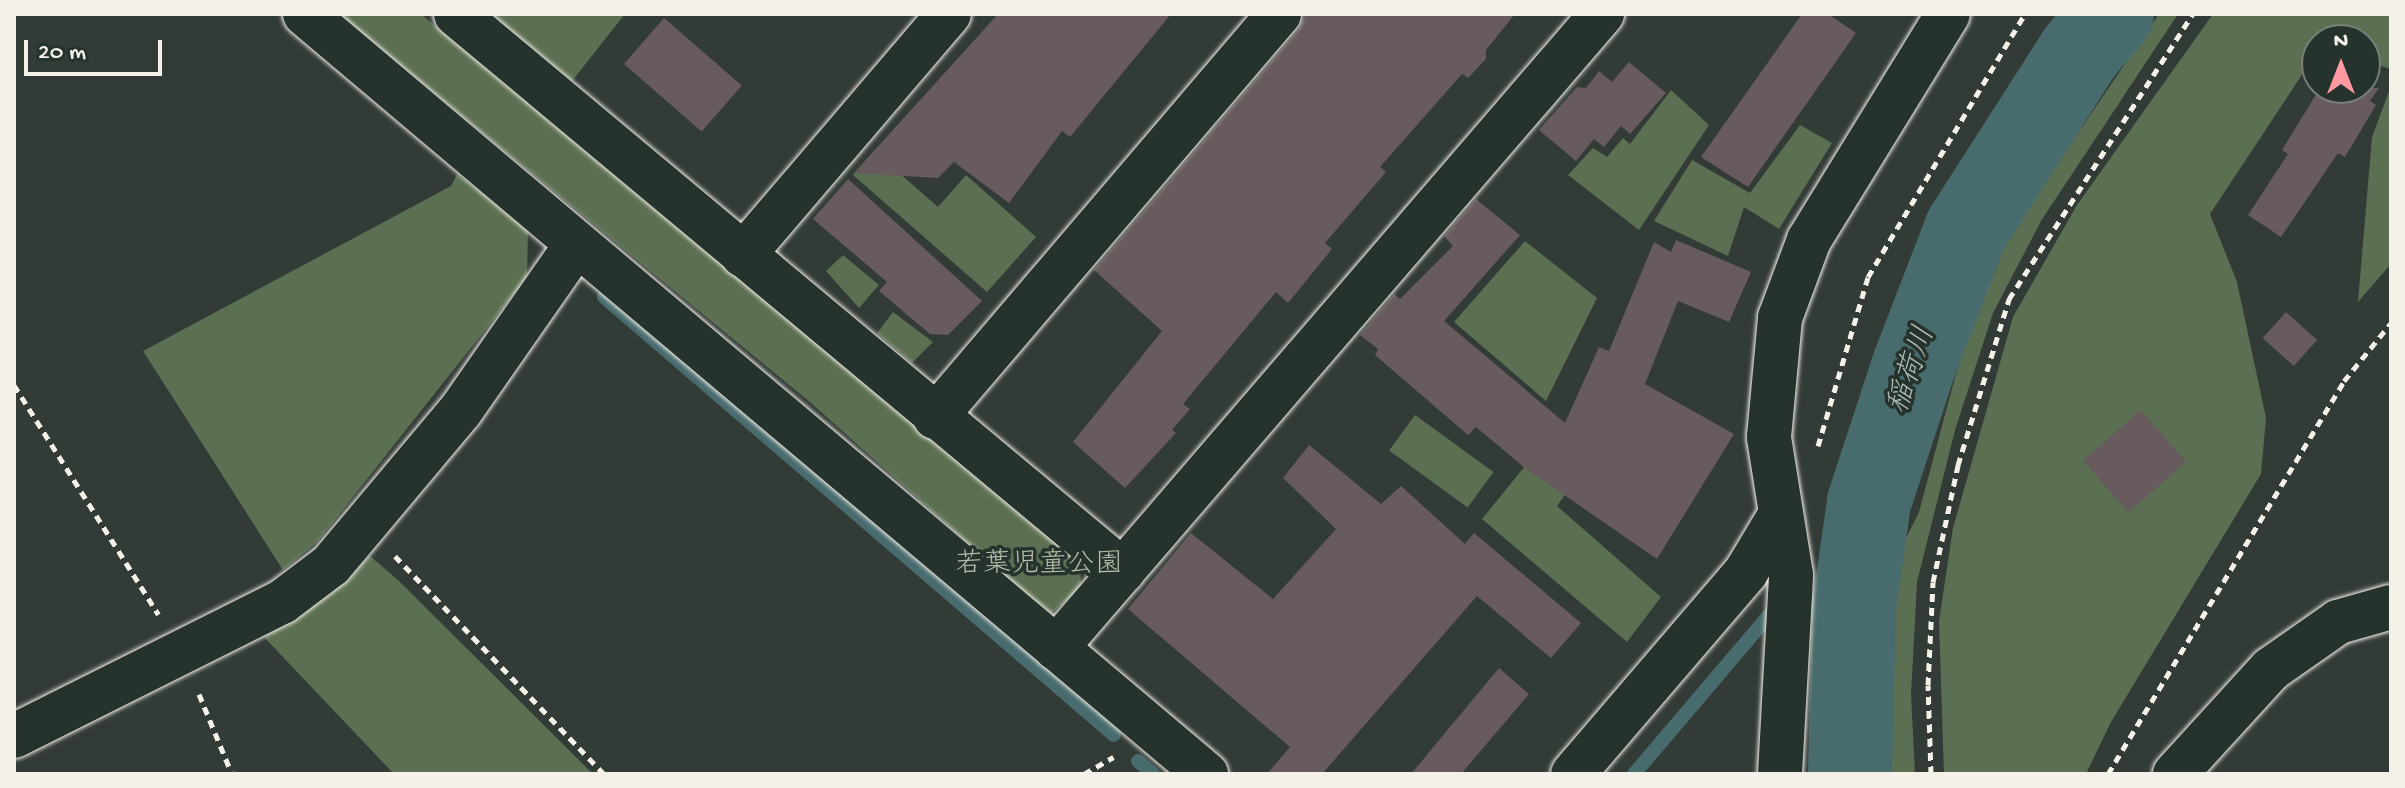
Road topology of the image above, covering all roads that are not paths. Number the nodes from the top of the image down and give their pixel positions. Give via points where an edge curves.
1 (305, 14) edge
2 (456, 14) edge
3 (949, 14) edge
4 (1279, 14) edge
5 (1602, 14) edge
6 (1948, 14) edge
7 (576, 245) junction
8 (743, 255) junction
9 (935, 417) junction
10 (1779, 517) junction
11 (1123, 571) junction
12 (2391, 607) edge
13 (1056, 648) junction
14 (14, 736) edge
15 (1206, 774) edge
16 (1573, 774) edge
17 (1780, 774) edge
18 (2175, 774) edge

1 - 7 street
2 - 8 street
3 - 8 street
4 - 9 street
5 - 11 street
6 - 10 street via 1793,274 1771,376 1769,437
7 - 13 street
7 - 14 street via 461,410 368,525 311,582
8 - 9 street
9 - 11 street
10 - 16 street via 1746,572
10 - 17 street via 1791,575
11 - 13 street
12 - 18 street via 2338,622 2271,669
13 - 15 street

